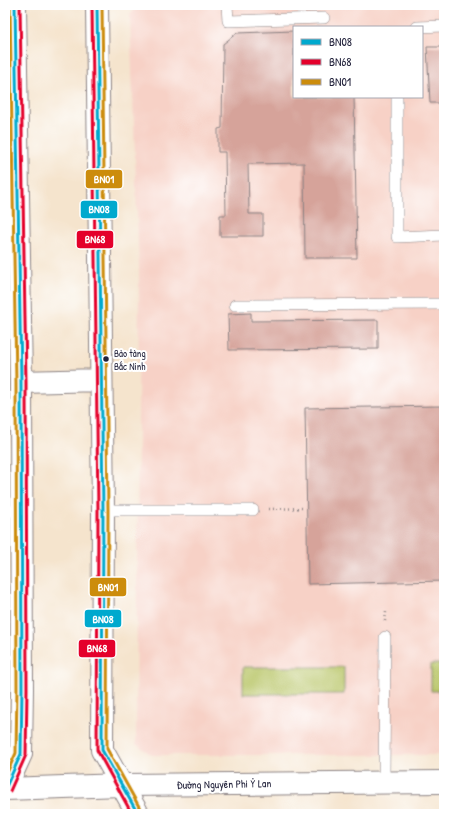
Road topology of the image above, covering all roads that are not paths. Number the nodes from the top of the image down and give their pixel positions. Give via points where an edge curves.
1 (15, 5) edge
2 (97, 5) edge
3 (227, 5) edge
4 (324, 18) dead end
5 (444, 26) edge
6 (423, 27) edge
7 (11, 95) edge
8 (397, 98) edge
9 (444, 235) edge
10 (444, 304) edge
11 (235, 305) dead end
12 (12, 310) edge
13 (101, 380) junction
14 (21, 382) junction
15 (103, 510) junction
16 (253, 510) road end
17 (13, 511) edge
18 (385, 637) dead end
19 (384, 781) junction
20 (444, 782) edge
21 (122, 785) junction
22 (5, 789) edge
23 (138, 814) edge

1 - 7 main road
2 - 13 main road
3 - 4 lane via 228,21
5 - 6 lane
7 - 12 main road
8 - 9 lane via 397,237
10 - 11 lane
12 - 14 main road
13 - 14 main road
13 - 15 main road
14 - 17 main road
15 - 16 lane
15 - 21 main road via 102,750
17 - 22 main road via 21,754
18 - 19 lane
19 - 20 main road, Đường Nguyên Phi Ỷ Lan
19 - 21 main road, Đường Nguyên Phi Ỷ Lan
21 - 22 main road, Đường Nguyên Phi Ỷ Lan
21 - 23 main road

